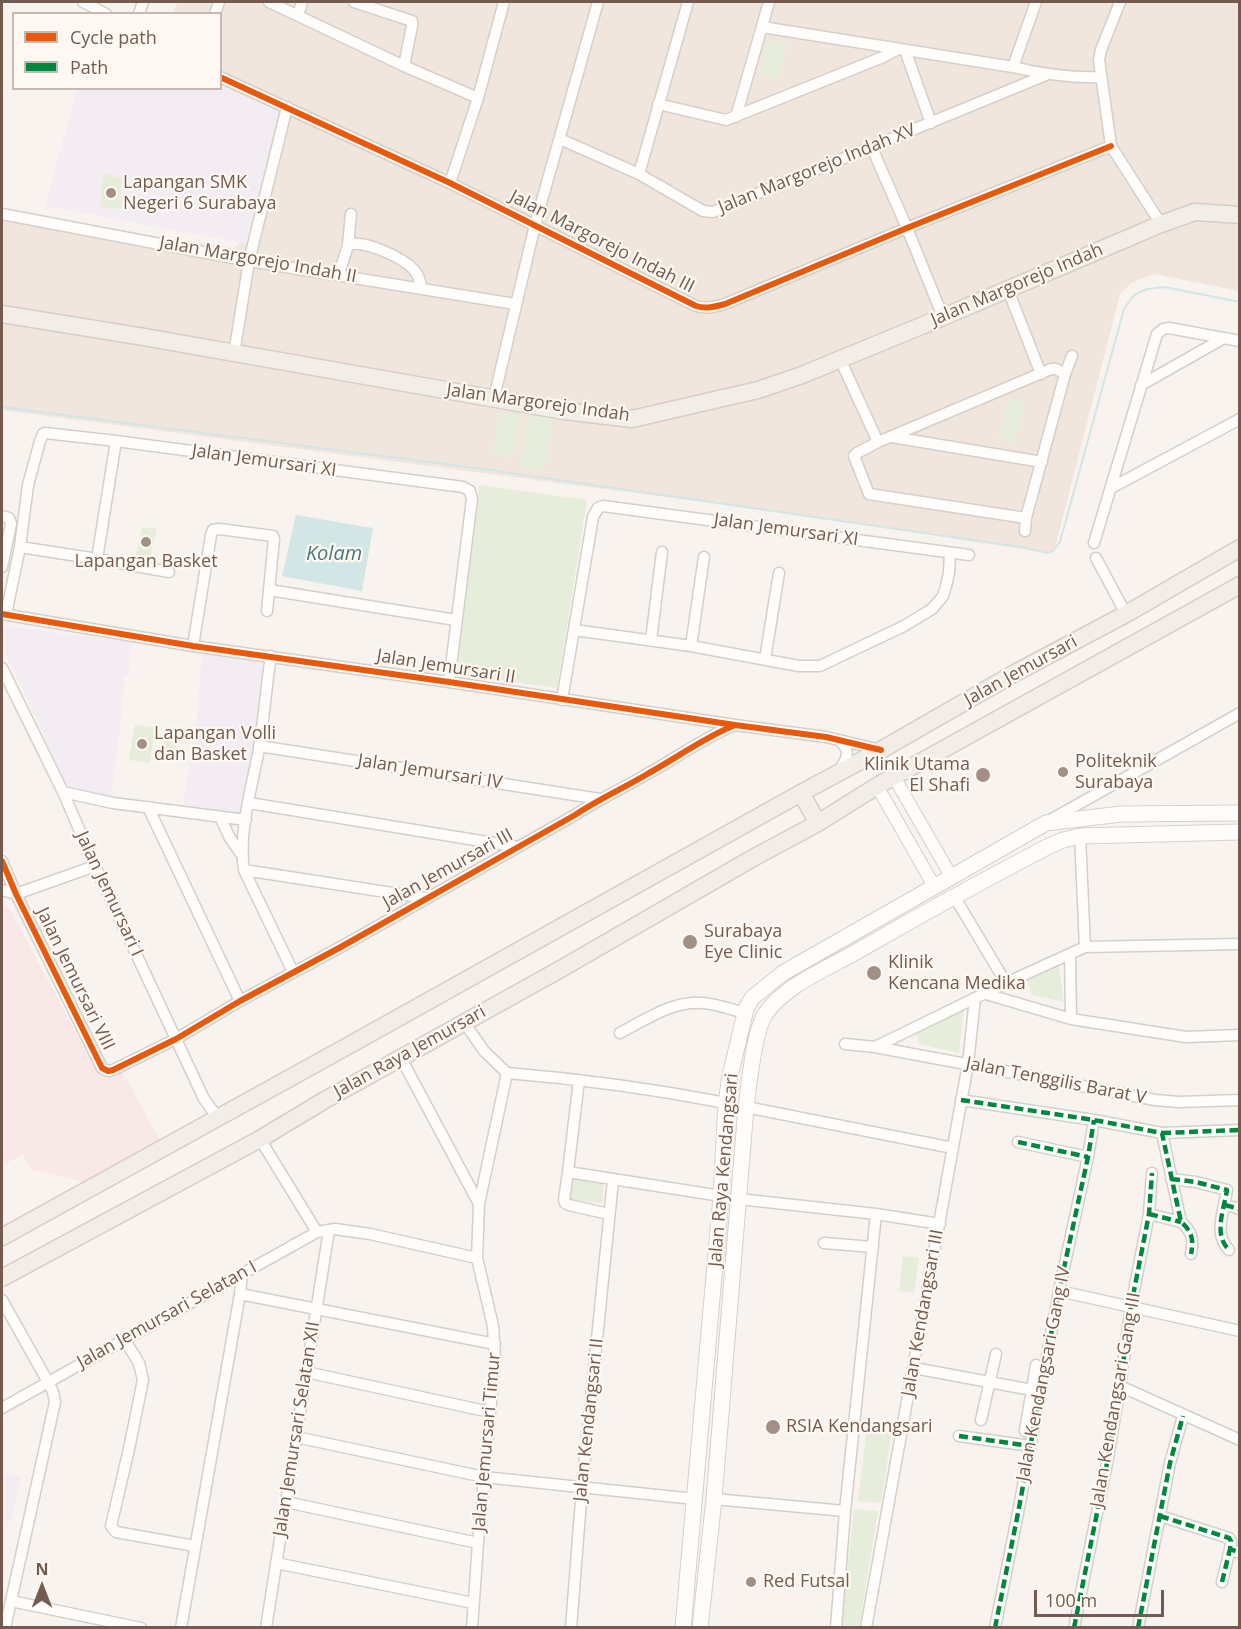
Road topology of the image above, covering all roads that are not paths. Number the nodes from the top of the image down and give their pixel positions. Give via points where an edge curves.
1 (83, 2) edge
2 (269, 2) edge
3 (302, 2) edge
4 (354, 2) edge
5 (504, 2) edge
6 (598, 2) edge
7 (688, 2) edge
8 (769, 2) edge
9 (1036, 2) edge
10 (1120, 2) edge
11 (101, 12) edge
12 (298, 15) junction
13 (762, 27) junction
14 (902, 49) junction
15 (404, 66) junction
16 (1013, 67) junction
17 (1046, 75) junction
18 (1101, 76) junction
19 (222, 78) edge
20 (478, 98) junction
21 (658, 104) junction
22 (287, 107) junction
23 (736, 117) junction
24 (931, 123) junction
25 (560, 139) junction
26 (1112, 146) junction
27 (872, 148) junction
28 (639, 174) junction
29 (450, 183) junction
30 (2, 214) edge
31 (351, 214) dead end
32 (1188, 215) junction
33 (1239, 215) edge
34 (1239, 222) edge
35 (1161, 224) junction
36 (535, 225) junction
37 (907, 228) junction
38 (348, 245) junction
39 (249, 261) junction
40 (339, 274) junction
41 (421, 288) junction
42 (1008, 290) junction
43 (515, 304) junction
44 (2, 314) edge
45 (943, 317) junction
46 (1224, 338) junction
47 (1239, 341) edge
48 (234, 354) junction
49 (1072, 356) dead end
50 (840, 359) junction
51 (1041, 374) junction
52 (1065, 374) junction
53 (1141, 385) junction
54 (494, 398) junction
55 (1239, 419) edge
56 (890, 436) junction
57 (116, 441) junction
58 (878, 442) junction
59 (1042, 462) junction
60 (1111, 488) junction
61 (2, 516) edge
62 (1026, 518) junction
63 (1025, 531) dead end
64 (1094, 543) dead end
65 (20, 547) junction
66 (1239, 549) edge
67 (662, 552) dead end
68 (950, 553) junction
69 (969, 555) dead end
70 (704, 557) dead end
71 (1096, 558) dead end
72 (97, 559) junction
73 (2, 567) edge
74 (169, 572) dead end
75 (779, 573) dead end
76 (1239, 585) edge
77 (269, 590) junction
78 (267, 611) dead end
79 (4, 614) edge
80 (1126, 614) junction
81 (456, 620) junction
82 (574, 630) junction
83 (651, 640) junction
84 (193, 646) junction
85 (691, 646) junction
86 (272, 656) junction
87 (765, 659) junction
88 (2, 668) edge
89 (449, 682) junction
90 (562, 700) junction
91 (1239, 712) edge
92 (735, 725) junction
93 (840, 741) junction
94 (259, 746) junction
95 (880, 750) junction
96 (838, 772) junction
97 (894, 777) junction
98 (877, 786) junction
99 (63, 792) junction
100 (801, 792) junction
101 (600, 799) junction
102 (249, 803) junction
103 (148, 807) junction
104 (1239, 813) edge
105 (220, 817) junction
106 (246, 820) junction
107 (1046, 822) junction
108 (818, 823) junction
109 (1239, 832) edge
110 (1080, 836) junction
111 (518, 848) junction
112 (241, 854) junction
113 (2, 861) edge
114 (95, 866) junction
115 (243, 870) junction
116 (951, 876) junction
117 (934, 886) junction
118 (2, 890) edge
119 (16, 894) junction
120 (954, 896) junction
121 (425, 898) junction
122 (859, 929) junction
123 (1239, 944) edge
124 (867, 946) junction
125 (1085, 947) junction
126 (1070, 954) junction
127 (293, 972) junction
128 (1006, 983) junction
129 (986, 994) junction
130 (975, 999) junction
131 (240, 1001) junction
132 (744, 1013) junction
133 (1071, 1019) junction
134 (464, 1022) junction
135 (620, 1033) dead end
136 (1239, 1035) edge
137 (176, 1039) junction
138 (845, 1044) dead end
139 (875, 1047) junction
140 (401, 1059) junction
141 (968, 1064) junction
142 (507, 1073) junction
143 (730, 1076) junction
144 (749, 1079) junction
145 (579, 1080) junction
146 (961, 1100) junction
147 (1239, 1100) edge
148 (726, 1103) junction
149 (746, 1107) junction
150 (218, 1118) junction
151 (1094, 1120) junction
152 (1239, 1130) edge
153 (1162, 1133) junction
154 (260, 1139) junction
155 (1018, 1142) dead end
156 (953, 1148) junction
157 (1088, 1157) junction
158 (568, 1172) junction
159 (1152, 1173) dead end
160 (1171, 1179) junction
161 (613, 1180) junction
162 (721, 1196) junction
163 (739, 1199) junction
164 (479, 1204) junction
165 (1224, 1205) junction
166 (1239, 1209) edge
167 (609, 1214) junction
168 (876, 1214) junction
169 (1149, 1214) junction
170 (1181, 1222) junction
171 (940, 1224) junction
172 (332, 1229) junction
173 (317, 1232) junction
174 (2, 1237) edge
175 (824, 1243) dead end
176 (873, 1247) junction
177 (1229, 1250) dead end
178 (1191, 1254) dead end
179 (477, 1258) junction
180 (242, 1273) junction
181 (2, 1278) edge
182 (1059, 1291) junction
183 (240, 1294) junction
184 (2, 1300) edge
185 (1131, 1306) junction
186 (316, 1309) junction
187 (711, 1314) junction
188 (729, 1315) junction
189 (1239, 1331) edge
190 (124, 1339) junction
191 (495, 1344) junction
192 (996, 1354) dead end
193 (1036, 1365) dead end
194 (914, 1368) junction
195 (306, 1372) junction
196 (48, 1382) junction
197 (990, 1382) junction
198 (1120, 1386) junction
199 (1032, 1390) junction
200 (2, 1408) edge
201 (490, 1412) junction
202 (1183, 1416) junction
203 (981, 1420) dead end
204 (1025, 1431) dead end
205 (959, 1436) dead end
206 (296, 1437) junction
207 (1239, 1440) edge
208 (1031, 1446) junction
209 (484, 1477) junction
210 (582, 1488) junction
211 (695, 1499) junction
212 (714, 1499) junction
213 (286, 1502) junction
214 (845, 1511) junction
215 (1160, 1516) junction
216 (478, 1543) junction
217 (195, 1545) junction
218 (1235, 1551) edge
219 (276, 1563) junction
220 (1222, 1582) dead end
221 (11, 1601) junction
222 (473, 1603) junction
223 (97, 1623) edge
224 (4, 1628) edge
225 (141, 1628) edge
226 (181, 1628) edge
227 (266, 1628) edge
228 (472, 1628) edge
229 (571, 1628) edge
230 (683, 1628) edge
231 (700, 1628) edge
232 (836, 1628) edge
233 (866, 1628) edge
234 (995, 1628) edge
235 (1074, 1628) edge
236 (1138, 1628) edge

1 - 11 street
2 - 12 street
3 - 12 street
4 - 15 street via 412,21
5 - 20 street
6 - 25 street
7 - 21 street
8 - 13 street
9 - 16 street
10 - 18 street via 1101,50
12 - 15 street
13 - 14 street
13 - 23 street
14 - 16 street
14 - 23 street
14 - 24 street
15 - 20 street
16 - 17 street
17 - 18 street
17 - 24 street, Jalan Margorejo Indah XV
18 - 26 street
19 - 22 street, Jalan Margorejo Indah III
20 - 29 street
21 - 23 street via 721,120
21 - 28 street
22 - 29 street, Jalan Margorejo Indah III
22 - 39 street
24 - 27 street, Jalan Margorejo Indah XV
25 - 28 street, Jalan Margorejo Indah XV
25 - 36 street
26 - 35 street
26 - 37 street, Jalan Margorejo Indah III
27 - 28 street, Jalan Margorejo Indah XV via 713,212 703,211
27 - 37 street
29 - 36 street, Jalan Margorejo Indah III
30 - 39 street, Jalan Margorejo Indah II
31 - 38 street
32 - 33 main road, Jalan Margorejo Indah
32 - 34 main road, Jalan Margorejo Indah
32 - 35 main road, Jalan Margorejo Indah
35 - 42 main road, Jalan Margorejo Indah
36 - 37 street, Jalan Margorejo Indah III via 696,306 711,308
36 - 43 street
37 - 45 street
38 - 40 street
38 - 41 street via 356,243 392,255 413,268
39 - 40 street, Jalan Margorejo Indah II
39 - 48 street
40 - 41 street, Jalan Margorejo Indah II
41 - 43 street, Jalan Margorejo Indah II
42 - 45 main road, Jalan Margorejo Indah
42 - 51 street
43 - 54 street
44 - 48 main road, Jalan Margorejo Indah
45 - 50 main road, Jalan Margorejo Indah
46 - 47 street
46 - 53 street
46 - 53 street via 1169,328 1159,331
48 - 54 main road, Jalan Margorejo Indah
49 - 52 street
50 - 54 main road, Jalan Margorejo Indah via 751,392 632,419
50 - 58 street
51 - 52 street via 1053,369
51 - 56 street
52 - 59 street
53 - 60 street
55 - 60 street
56 - 58 street
56 - 59 street
57 - 65 street, Jalan Jemursari XI via 48,433 41,436 28,485
57 - 72 street
57 - 81 street, Jalan Jemursari XI via 463,487 472,499
58 - 62 street via 854,456 869,494
59 - 62 street
60 - 64 street
61 - 73 street via 12,524
62 - 63 street
65 - 72 street
65 - 79 street
66 - 80 main road, Jalan Jemursari
67 - 83 street
68 - 69 street, Jalan Jemursari XI
68 - 82 street, Jalan Jemursari XI via 603,506 594,512
68 - 87 street via 943,596 932,609 904,626 820,666
70 - 85 street
71 - 80 street
72 - 74 street
75 - 87 street
76 - 97 main road, Jalan Jemursari
77 - 78 street
77 - 81 street
77 - 84 street via 273,536 213,530
79 - 84 street, Jalan Jemursari II
80 - 95 main road, Jalan Jemursari
81 - 89 street
82 - 83 street
82 - 90 street
83 - 85 street
84 - 86 street, Jalan Jemursari II
85 - 87 street
86 - 89 street, Jalan Jemursari II
86 - 94 street
88 - 99 street, Jalan Jemursari I
89 - 90 street, Jalan Jemursari II
90 - 92 street, Jalan Jemursari II
91 - 107 street
92 - 93 street, Jalan Jemursari II
92 - 101 street, Jalan Jemursari III
93 - 95 street, Jalan Jemursari II
93 - 96 street via 848,755
94 - 101 street, Jalan Jemursari IV
94 - 102 street
95 - 96 main road, Jalan Jemursari
96 - 100 main road, Jalan Jemursari
97 - 98 main road, Jalan Jemursari
97 - 116 street
98 - 108 main road, Jalan Jemursari
98 - 117 street
99 - 103 street
99 - 114 street, Jalan Jemursari I
100 - 108 main road
100 - 150 main road, Jalan Raya Jemursari
101 - 111 street, Jalan Jemursari III
102 - 106 street
102 - 111 street
103 - 105 street
103 - 131 street
104 - 107 main road, Jalan Raya Kendangsari via 1121,814
105 - 106 street
105 - 112 street
106 - 112 street
107 - 116 main road, Jalan Raya Kendangsari
108 - 134 main road, Jalan Raya Jemursari
109 - 110 main road, Jalan Raya Kendangsari
110 - 120 main road, Jalan Raya Kendangsari via 1049,846
110 - 125 street
111 - 121 street, Jalan Jemursari III
112 - 115 street
113 - 119 street, Jalan Jemursari VIII
114 - 119 street
114 - 137 street, Jalan Jemursari I
115 - 121 street
115 - 127 street
116 - 117 main road, Jalan Raya Kendangsari
117 - 122 main road, Jalan Raya Kendangsari
118 - 119 street
119 - 137 street, Jalan Jemursari VIII via 102,1068 113,1070
120 - 124 main road, Jalan Raya Kendangsari
120 - 128 street
121 - 127 street, Jalan Jemursari III
122 - 124 main road
122 - 132 main road, Jalan Raya Kendangsari via 783,973 752,998
123 - 125 street
124 - 144 main road, Jalan Raya Kendangsari via 788,991 765,1014 759,1025
125 - 126 street
126 - 128 street
126 - 133 street
127 - 131 street, Jalan Jemursari III
128 - 129 street
129 - 130 street
129 - 133 street
130 - 139 street
130 - 141 street, Jalan Kendangsari III
131 - 137 street, Jalan Jemursari III
132 - 135 street via 704,1002 688,1003 672,1006
132 - 143 main road, Jalan Raya Kendangsari
133 - 136 street via 1169,1035
134 - 140 main road, Jalan Raya Jemursari
134 - 142 street via 484,1052
137 - 150 street, Jalan Jemursari I via 204,1099
138 - 139 street, Jalan Tenggilis Barat V
139 - 141 street, Jalan Tenggilis Barat V
140 - 154 main road, Jalan Raya Jemursari
140 - 164 street
141 - 146 street, Jalan Kendangsari III
141 - 147 street, Jalan Tenggilis Barat V via 1155,1100
142 - 145 street
142 - 164 street, Jalan Jemursari Timur
143 - 144 main road
143 - 148 main road, Jalan Raya Kendangsari
144 - 149 main road, Jalan Raya Kendangsari
145 - 148 street
145 - 158 street
146 - 151 street
146 - 156 street, Jalan Kendangsari III
148 - 162 main road, Jalan Raya Kendangsari
149 - 156 street
149 - 163 main road, Jalan Raya Kendangsari
150 - 174 main road, Jalan Raya Jemursari
151 - 153 street
151 - 157 street, Jalan Kendangsari Gang IV
152 - 153 street
153 - 160 street
154 - 173 street
154 - 181 main road, Jalan Raya Jemursari
155 - 157 street
156 - 171 street, Jalan Kendangsari III
157 - 182 street, Jalan Kendangsari Gang IV
158 - 161 street
158 - 167 street via 565,1203
159 - 169 street, Jalan Kendangsari Gang III
160 - 165 street via 1226,1189
160 - 170 street
161 - 162 street
161 - 167 street, Jalan Kendangsari II
162 - 187 main road, Jalan Raya Kendangsari
163 - 168 street
163 - 188 main road, Jalan Raya Kendangsari
164 - 179 street, Jalan Jemursari Timur
165 - 166 street
165 - 177 street via 1221,1240
167 - 210 street, Jalan Kendangsari II
168 - 171 street
168 - 176 street
169 - 170 street
169 - 185 street, Jalan Kendangsari Gang III
170 - 178 street via 1192,1238
171 - 194 street, Jalan Kendangsari III
172 - 173 street, Jalan Jemursari Selatan I
172 - 179 street, Jalan Jemursari Selatan I
172 - 186 street, Jalan Jemursari Selatan XII
173 - 180 street, Jalan Jemursari Selatan I
175 - 176 street
176 - 214 street
179 - 191 street, Jalan Jemursari Timur
180 - 183 street
180 - 190 street, Jalan Jemursari Selatan I
182 - 185 street
182 - 208 street, Jalan Kendangsari Gang IV
183 - 186 street
183 - 217 street
184 - 196 street
185 - 189 street
185 - 198 street, Jalan Kendangsari Gang III
186 - 191 street
186 - 195 street, Jalan Jemursari Selatan XII
187 - 188 main road
187 - 211 main road, Jalan Raya Kendangsari
188 - 212 main road, Jalan Raya Kendangsari
190 - 196 street, Jalan Jemursari Selatan I
190 - 217 street via 139,1362 144,1380 111,1526 116,1532
191 - 201 street, Jalan Jemursari Timur
192 - 197 street
193 - 199 street
194 - 197 street
194 - 233 street, Jalan Kendangsari III
195 - 201 street
195 - 206 street, Jalan Jemursari Selatan XII
196 - 200 street, Jalan Jemursari Selatan I
196 - 221 street via 54,1411
197 - 199 street
197 - 203 street
198 - 202 street
198 - 235 street, Jalan Kendangsari Gang III
199 - 204 street
201 - 209 street, Jalan Jemursari Timur
202 - 207 street
202 - 215 street
205 - 208 street
206 - 209 street
206 - 213 street, Jalan Jemursari Selatan XII
208 - 234 street, Jalan Kendangsari Gang IV
209 - 210 street
209 - 216 street, Jalan Jemursari Timur
210 - 211 street
210 - 229 street, Jalan Kendangsari II
211 - 230 main road, Jalan Raya Kendangsari
212 - 214 street
212 - 231 main road, Jalan Raya Kendangsari
213 - 216 street
213 - 219 street, Jalan Jemursari Selatan XII
214 - 232 street
215 - 218 street via 1229,1538
215 - 236 street
216 - 222 street, Jalan Jemursari Timur
217 - 226 street
218 - 220 street
219 - 222 street
219 - 227 street, Jalan Jemursari Selatan XII
221 - 223 street
221 - 224 street
222 - 228 street, Jalan Jemursari Timur
223 - 225 street

